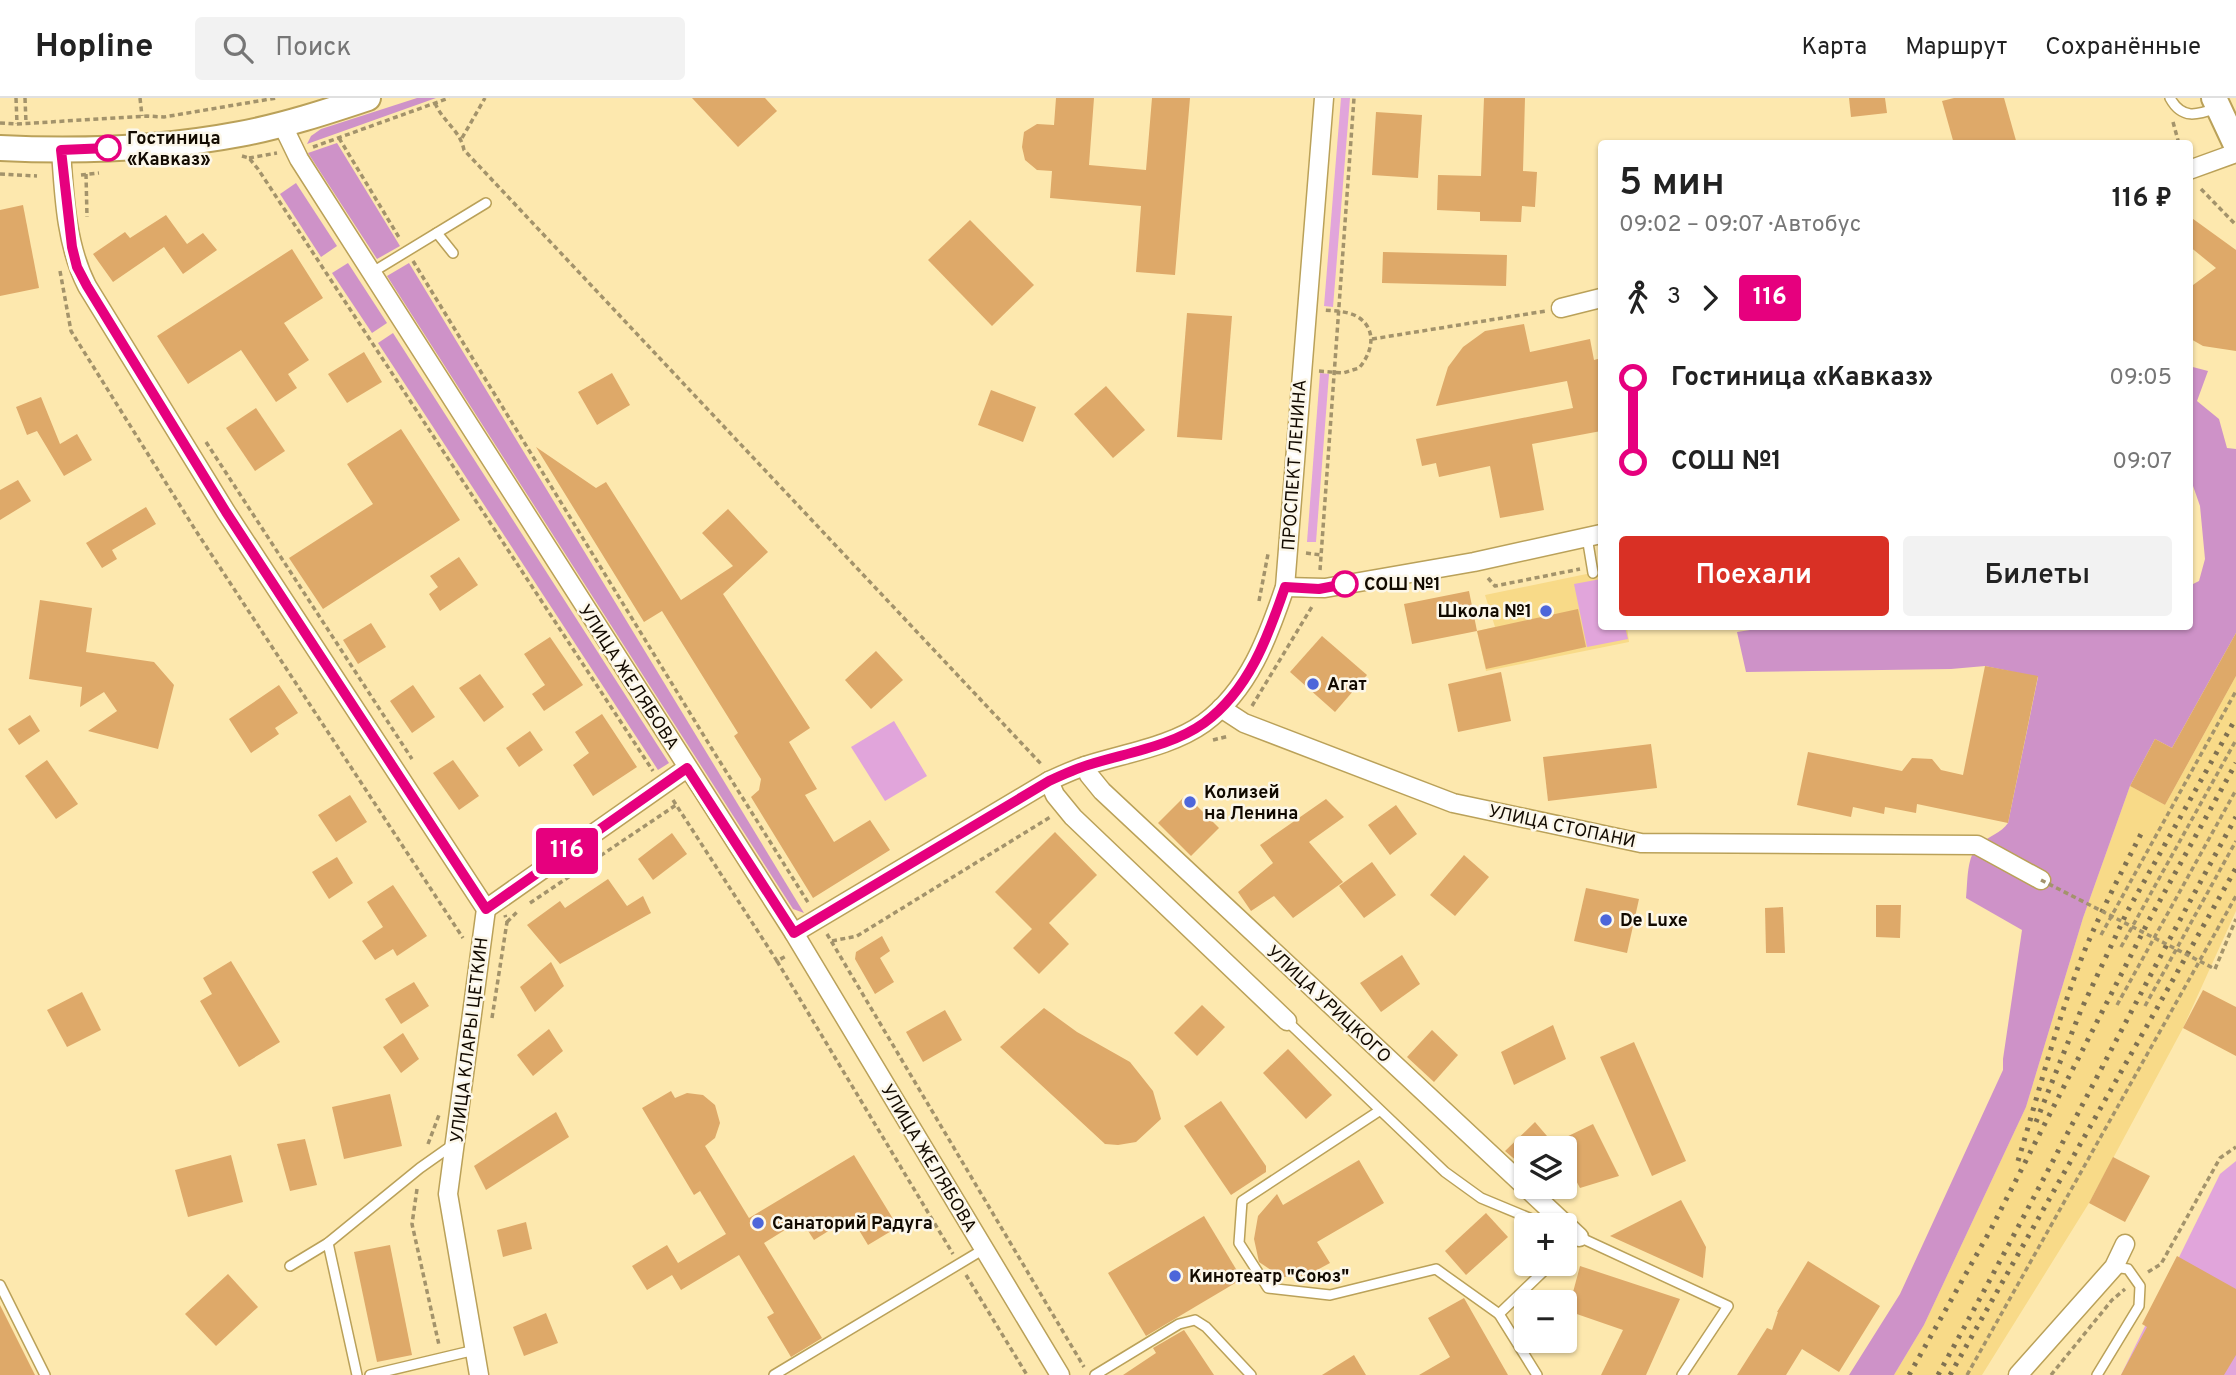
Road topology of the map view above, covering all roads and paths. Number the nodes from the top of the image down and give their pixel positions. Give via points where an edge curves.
1 (16, 98) edge
2 (25, 98) edge
3 (140, 98) edge
4 (276, 98) edge
5 (368, 98) edge
6 (449, 98) edge
7 (485, 98) edge
8 (1324, 98) edge
9 (1354, 98) edge
10 (2170, 98) edge
11 (435, 103) junction
12 (2217, 103) edge
13 (2171, 115) dead end
14 (142, 116) junction
15 (0, 122) edge
16 (26, 123) junction
17 (18, 124) junction
18 (282, 124) junction
19 (339, 138) junction
20 (462, 138) junction
21 (2178, 140) edge
22 (2236, 145) edge
23 (0, 148) edge
24 (307, 149) dead end
25 (61, 150) junction
26 (279, 153) dead end
27 (2236, 153) edge
28 (240, 156) dead end
29 (248, 158) junction
30 (2193, 169) edge
31 (99, 173) dead end
32 (0, 174) edge
33 (42, 180) dead end
34 (2201, 189) dead end
35 (486, 203) dead end
36 (87, 222) dead end
37 (2236, 225) edge
38 (437, 233) junction
39 (407, 251) junction
40 (453, 253) dead end
41 (58, 262) dead end
42 (371, 273) junction
43 (1598, 299) edge
44 (1561, 308) joint
45 (1318, 310) dead end
46 (1338, 311) junction
47 (1372, 339) junction
48 (1314, 371) dead end
49 (1333, 372) junction
50 (201, 434) dead end
51 (1594, 535) edge
52 (1269, 549) dead end
53 (1593, 570) joint
54 (1320, 576) dead end
55 (1524, 581) junction
56 (1495, 586) dead end
57 (1285, 587) junction
58 (1525, 587) dead end
59 (1317, 599) dead end
60 (1256, 611) dead end
61 (2236, 691) edge
62 (1221, 708) junction
63 (1249, 711) dead end
64 (2236, 740) edge
65 (1054, 761) dead end
66 (414, 762) dead end
67 (1085, 766) junction
68 (687, 768) junction
69 (656, 776) dead end
70 (1049, 781) junction
71 (2236, 790) edge
72 (668, 793) dead end
73 (676, 805) junction
74 (1052, 816) dead end
75 (2236, 841) edge
76 (2041, 880) joint
77 (2236, 896) edge
78 (493, 904) junction
79 (814, 912) dead end
80 (2236, 919) edge
81 (507, 922) junction
82 (822, 925) dead end
83 (794, 933) junction
84 (2101, 935) dead end
85 (832, 941) junction
86 (2121, 947) dead end
87 (461, 951) dead end
88 (791, 954) dead end
89 (777, 961) junction
90 (2117, 1005) dead end
91 (2145, 1006) dead end
92 (492, 1019) dead end
93 (1287, 1021) joint
94 (1379, 1111) junction
95 (440, 1112) dead end
96 (456, 1143) junction
97 (2236, 1147) edge
98 (420, 1168) junction
99 (1517, 1213) edge
100 (1549, 1213) edge
101 (1577, 1237) edge
102 (328, 1243) junction
103 (2125, 1244) dead end
104 (984, 1249) junction
105 (959, 1264) junction
106 (290, 1266) dead end
107 (2114, 1267) junction
108 (1539, 1276) edge
109 (2135, 1279) junction
110 (0, 1285) edge
111 (1499, 1314) junction
112 (475, 1350) junction
113 (442, 1356) junction
114 (45, 1375) edge
115 (357, 1375) edge
116 (370, 1375) edge
117 (479, 1375) edge
118 (774, 1375) edge
119 (1027, 1375) edge
120 (1060, 1375) edge
121 (1089, 1375) edge
122 (1096, 1375) edge
123 (1251, 1375) edge
124 (1537, 1375) edge
125 (1682, 1375) edge
126 (1967, 1375) edge
127 (2018, 1375) edge
128 (2051, 1375) edge
129 (2097, 1375) edge

1 - 17 path
2 - 16 path
3 - 14 path
4 - 14 path via 164,117
5 - 18 main road
6 - 11 path
7 - 20 path
8 - 57 street, ПРОСПЕКТ ЛЕНИНА
9 - 46 path
10 - 12 lane via 2187,114 2198,114
11 - 19 path
11 - 20 path via 439,114
12 - 22 main road
13 - 21 path
14 - 16 path
15 - 17 path
16 - 17 path
18 - 25 main road via 170,145
18 - 42 street, УЛИЦА ЖЕЛЯБОВА
19 - 24 path
19 - 39 path
20 - 65 path via 464,150 1042,765
23 - 25 main road
25 - 78 street via 72,247 87,286 226,512
26 - 29 path
27 - 30 street
28 - 29 path
29 - 69 path
31 - 36 path via 84,174
32 - 33 path via 37,173
34 - 37 path
35 - 38 lane
38 - 39 lane
38 - 40 lane
39 - 42 lane
39 - 79 path
41 - 87 path via 71,331 196,531 463,937
42 - 68 street, УЛИЦА ЖЕЛЯБОВА
43 - 44 street
44 - 47 path
45 - 46 path
46 - 47 path via 1360,318
46 - 49 path
47 - 49 path via 1359,368
48 - 49 path
49 - 54 path
50 - 66 path
51 - 53 lane
51 - 57 street via 1325,588
52 - 60 path
53 - 55 path
55 - 56 path
55 - 58 path
57 - 62 street, ПРОСПЕКТ ЛЕНИНА via 1256,663
59 - 63 path
61 - 84 path
62 - 67 street, ПРОСПЕКТ ЛЕНИНА via 1186,733
62 - 76 street, УЛИЦА СТОПАНИ via 1244,723 1453,803 1641,843 1977,845
64 - 86 path
67 - 70 street, ПРОСПЕКТ ЛЕНИНА
67 - 100 street, УЛИЦА УРИЦКОГО via 1102,791
68 - 78 street
68 - 83 street, УЛИЦА ЖЕЛЯБОВА
70 - 83 street, ПРОСПЕКТ ЛЕНИНА
70 - 93 street via 1073,817
71 - 90 path
72 - 73 path
73 - 81 path
73 - 89 path
74 - 85 path via 857,936
75 - 91 path
76 - 80 path, bridge via 2215,969
77 - 126 path
78 - 81 path
78 - 96 street, УЛИЦА КЛАРЫ ЦЕТКИН
81 - 92 path
82 - 85 path
83 - 104 street, УЛИЦА ЖЕЛЯБОВА
85 - 121 path
88 - 89 path
89 - 105 path
93 - 94 lane
94 - 99 lane via 1445,1172 1481,1198
94 - 111 lane via 1241,1201 1240,1243 1268,1288 1330,1295 1436,1269
95 - 98 path
96 - 98 lane
96 - 112 street, УЛИЦА КЛАРЫ ЦЕТКИН via 448,1194
97 - 109 path via 2220,1158 2161,1264
98 - 102 lane
98 - 113 path via 412,1224
101 - 125 lane via 1728,1306
102 - 106 lane
102 - 115 lane
103 - 107 street
104 - 105 lane
104 - 120 street, УЛИЦА ЖЕЛЯБОВА
105 - 118 lane
105 - 119 path
107 - 109 lane via 2128,1269
107 - 127 street
108 - 111 lane
109 - 128 path
109 - 129 lane via 2140,1286 2139,1306
110 - 114 lane
111 - 124 lane
112 - 113 lane
112 - 117 street, УЛИЦА КЛАРЫ ЦЕТКИН
113 - 116 lane
122 - 123 lane via 1179,1324 1195,1320

